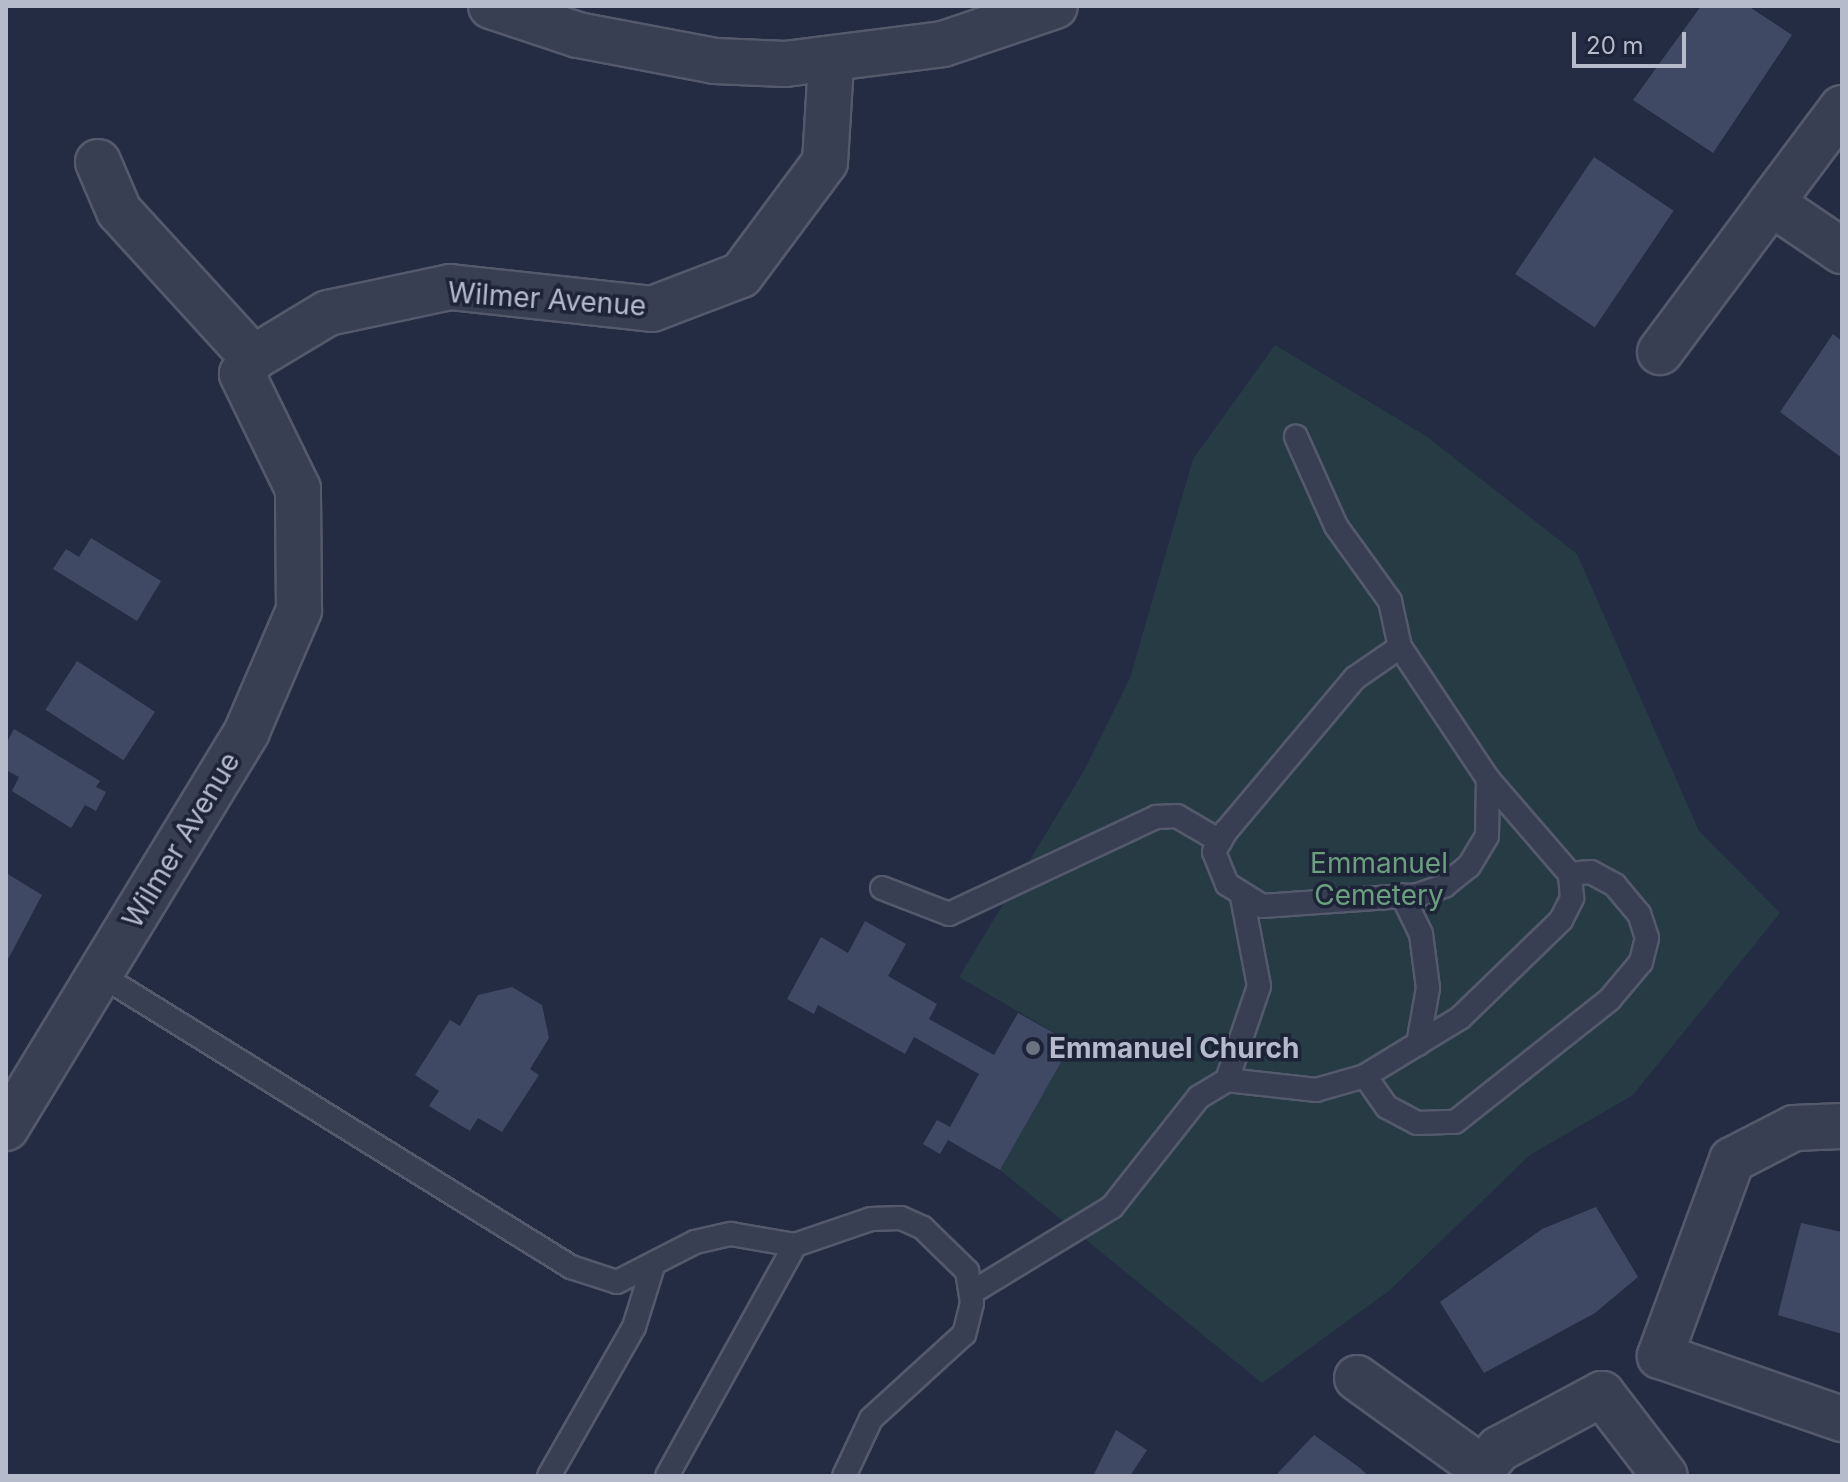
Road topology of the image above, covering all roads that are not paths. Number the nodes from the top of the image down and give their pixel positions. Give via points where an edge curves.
1 (491, 6) edge
2 (1055, 6) edge
3 (831, 63) junction
4 (1842, 108) edge
5 (98, 162) dead end
6 (1771, 203) junction
7 (1842, 251) edge
8 (1660, 352) dead end
9 (253, 358) junction
10 (1296, 437) dead end
11 (1400, 647) junction
12 (1488, 779) junction
13 (1220, 841) junction
14 (1570, 874) junction
15 (882, 888) dead end
16 (1402, 895) junction
17 (1242, 897) junction
18 (99, 974) junction
19 (1418, 1044) junction
20 (1365, 1076) junction
21 (1227, 1080) junction
22 (1842, 1126) edge
23 (6, 1128) edge
24 (795, 1245) junction
25 (653, 1266) junction
26 (971, 1293) junction
27 (1660, 1356) junction
28 (1357, 1378) dead end
29 (1602, 1394) junction
30 (1842, 1419) edge
31 (1480, 1472) edge
32 (549, 1476) edge
33 (667, 1476) edge
34 (844, 1476) edge
35 (1665, 1476) edge

1 - 3 street via 578,35 715,61
2 - 3 street via 943,44
3 - 9 street, Wilmer Avenue via 825,162 741,275 652,309 450,287 419,292 328,313
4 - 6 street
5 - 9 street via 119,211
6 - 7 street
6 - 8 street
9 - 18 street, Wilmer Avenue via 242,374 298,489 299,610 247,731
10 - 11 lane via 1336,526 1390,601
11 - 12 lane
11 - 13 lane via 1355,678
12 - 14 lane
12 - 16 lane via 1487,836 1469,866 1444,886
13 - 15 lane via 1177,816 1156,817 949,914
13 - 17 lane via 1217,868
14 - 19 lane via 1572,898 1561,920 1460,1018
14 - 20 lane via 1591,872 1615,885 1639,914 1647,938 1641,962 1610,999 1455,1122 1417,1123 1387,1107
16 - 17 lane via 1283,906
16 - 19 lane via 1421,934 1428,988
17 - 21 lane via 1259,986
18 - 23 street, Wilmer Avenue
18 - 25 lane via 571,1267 617,1282
19 - 20 lane
20 - 21 lane via 1316,1090
21 - 26 lane via 1179,1116 1112,1207
22 - 27 street via 1794,1128 1732,1160
24 - 25 lane via 731,1234 695,1242
24 - 26 lane via 871,1219 901,1218 949,1247 967,1271
24 - 33 lane
25 - 32 lane via 634,1327
26 - 34 lane via 964,1334 871,1419
27 - 29 street
27 - 30 street
28 - 31 street
29 - 31 street via 1499,1449
29 - 35 street

